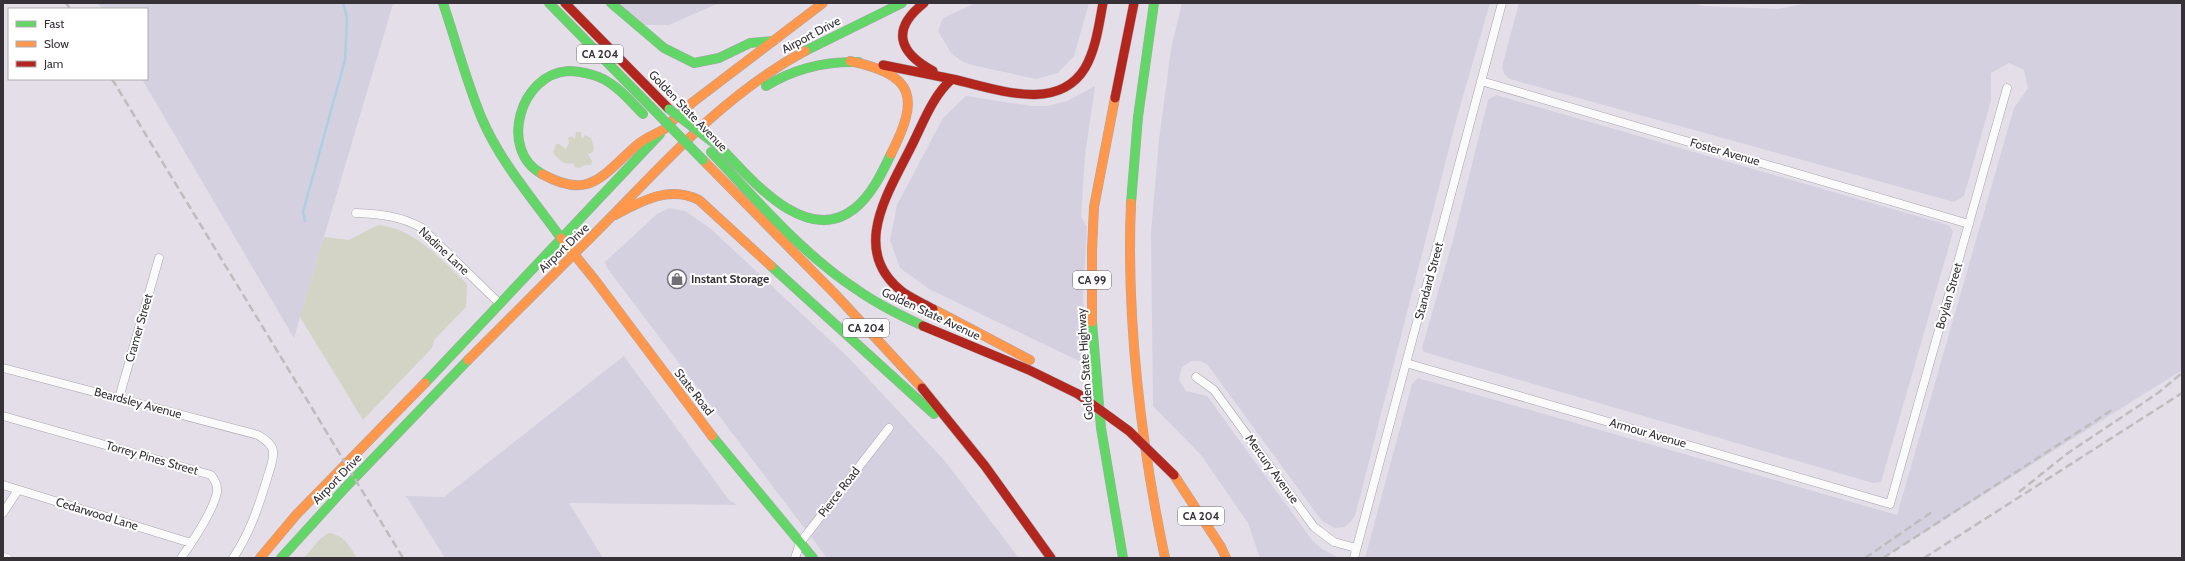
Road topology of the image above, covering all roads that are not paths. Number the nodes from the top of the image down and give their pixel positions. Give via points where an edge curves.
1 (443, 3) edge
2 (549, 3) edge
3 (565, 3) edge
4 (611, 3) edge
5 (823, 3) edge
6 (902, 3) edge
7 (924, 3) edge
8 (1103, 3) edge
9 (1134, 3) edge
10 (1154, 3) edge
11 (1502, 3) edge
12 (813, 6) edge
13 (773, 41) junction
14 (850, 61) junction
15 (952, 79) junction
16 (1481, 81) junction
17 (2007, 88) dead end
18 (727, 104) junction
19 (666, 128) junction
20 (714, 149) junction
21 (700, 157) junction
22 (356, 213) dead end
23 (615, 215) junction
24 (1969, 224) junction
25 (561, 238) junction
26 (575, 253) junction
27 (159, 258) dead end
28 (500, 304) junction
29 (1406, 363) junction
30 (3, 368) edge
31 (1196, 377) dead end
32 (1078, 393) junction
33 (119, 398) junction
34 (3, 416) edge
35 (889, 428) dead end
36 (963, 438) junction
37 (3, 485) edge
38 (18, 490) junction
39 (1890, 504) joint
40 (3, 513) edge
41 (800, 542) junction
42 (191, 543) junction
43 (1356, 548) junction
44 (3, 557) edge
45 (7, 558) edge
46 (181, 558) edge
47 (233, 558) edge
48 (260, 558) edge
49 (281, 558) edge
50 (795, 558) edge
51 (813, 558) edge
52 (1051, 558) edge
53 (1123, 558) edge
54 (1165, 558) edge
55 (1226, 558) edge
56 (1354, 558) edge

1 - 25 main road, State Road via 489,135
2 - 21 main road, Golden State Avenue / CA 204, bridge
3 - 20 main road, Golden State Avenue / CA 204, bridge via 669,110
4 - 13 main road via 664,48 694,63 719,58 750,43
5 - 12 main road, Airport Drive
6 - 18 main road, Airport Drive via 783,63 748,86
7 - 15 main road via 916,8 907,21 902,44 909,57 922,66
8 - 15 main road via 1093,53 1088,65 1081,75 1063,89 1030,95
9 - 53 main road, Golden State Highway / CA 99 via 1120,63 1094,206 1092,246 1096,378 1107,470
10 - 54 main road via 1147,44 1132,186 1130,268 1140,408 1151,488
11 - 16 street, Standard Street
12 - 13 main road, Airport Drive
13 - 19 main road, Airport Drive via 693,102
14 - 15 main road
14 - 18 main road via 804,67
14 - 20 main road via 878,69 899,80 908,94 909,110 873,187 862,202 847,214 819,220 791,211
15 - 32 main road via 945,85 932,106 878,215 875,243 879,262 890,281 904,293 1046,369
16 - 24 street, Foster Avenue
16 - 29 street, Standard Street
17 - 24 street, Boylan Street
18 - 23 main road, Airport Drive via 684,143
19 - 21 main road, bridge via 638,144 601,178 573,185 542,175 522,154 517,136 518,118 528,93 548,77 567,71 580,71 611,85 643,114
19 - 25 main road, Airport Drive
20 - 32 main road, Golden State Avenue / CA 204 via 806,249 861,292 911,320 1035,372
21 - 36 main road, Golden State Avenue / CA 204 via 907,372
22 - 28 street, Nadine Lane via 393,216 422,228
23 - 26 main road, Airport Drive
23 - 36 main road via 667,193 679,192 695,197 908,392
24 - 39 street, Boylan Street
25 - 26 main road, State Road
25 - 28 main road, Airport Drive
26 - 41 main road, State Road via 623,314 692,411 755,491
26 - 49 main road, Airport Drive via 344,489
27 - 33 street, Cramer Street
28 - 48 main road, Airport Drive via 296,515
29 - 39 street, Armour Avenue
29 - 43 street, Standard Street
30 - 33 street, Beardsley Avenue
31 - 43 street, Mercury Avenue via 1214,390 1314,527 1334,542
32 - 55 main road, CA 204, bridge via 1104,410 1146,445 1174,475
33 - 47 street, Beardsley Avenue via 258,434 270,444 274,451 258,510 251,528
34 - 42 street, Torrey Pines Street via 211,475 216,481 217,492 199,533
35 - 41 street, Pierce Road
36 - 52 main road, Golden State Avenue / CA 204 via 1020,512
37 - 38 street, Cedarwood Lane
38 - 40 street
38 - 42 street, Cedarwood Lane
41 - 50 street, Pierce Road
41 - 51 main road, State Road
42 - 46 street, Torrey Pines Street
43 - 56 street, Standard Street
44 - 45 street

